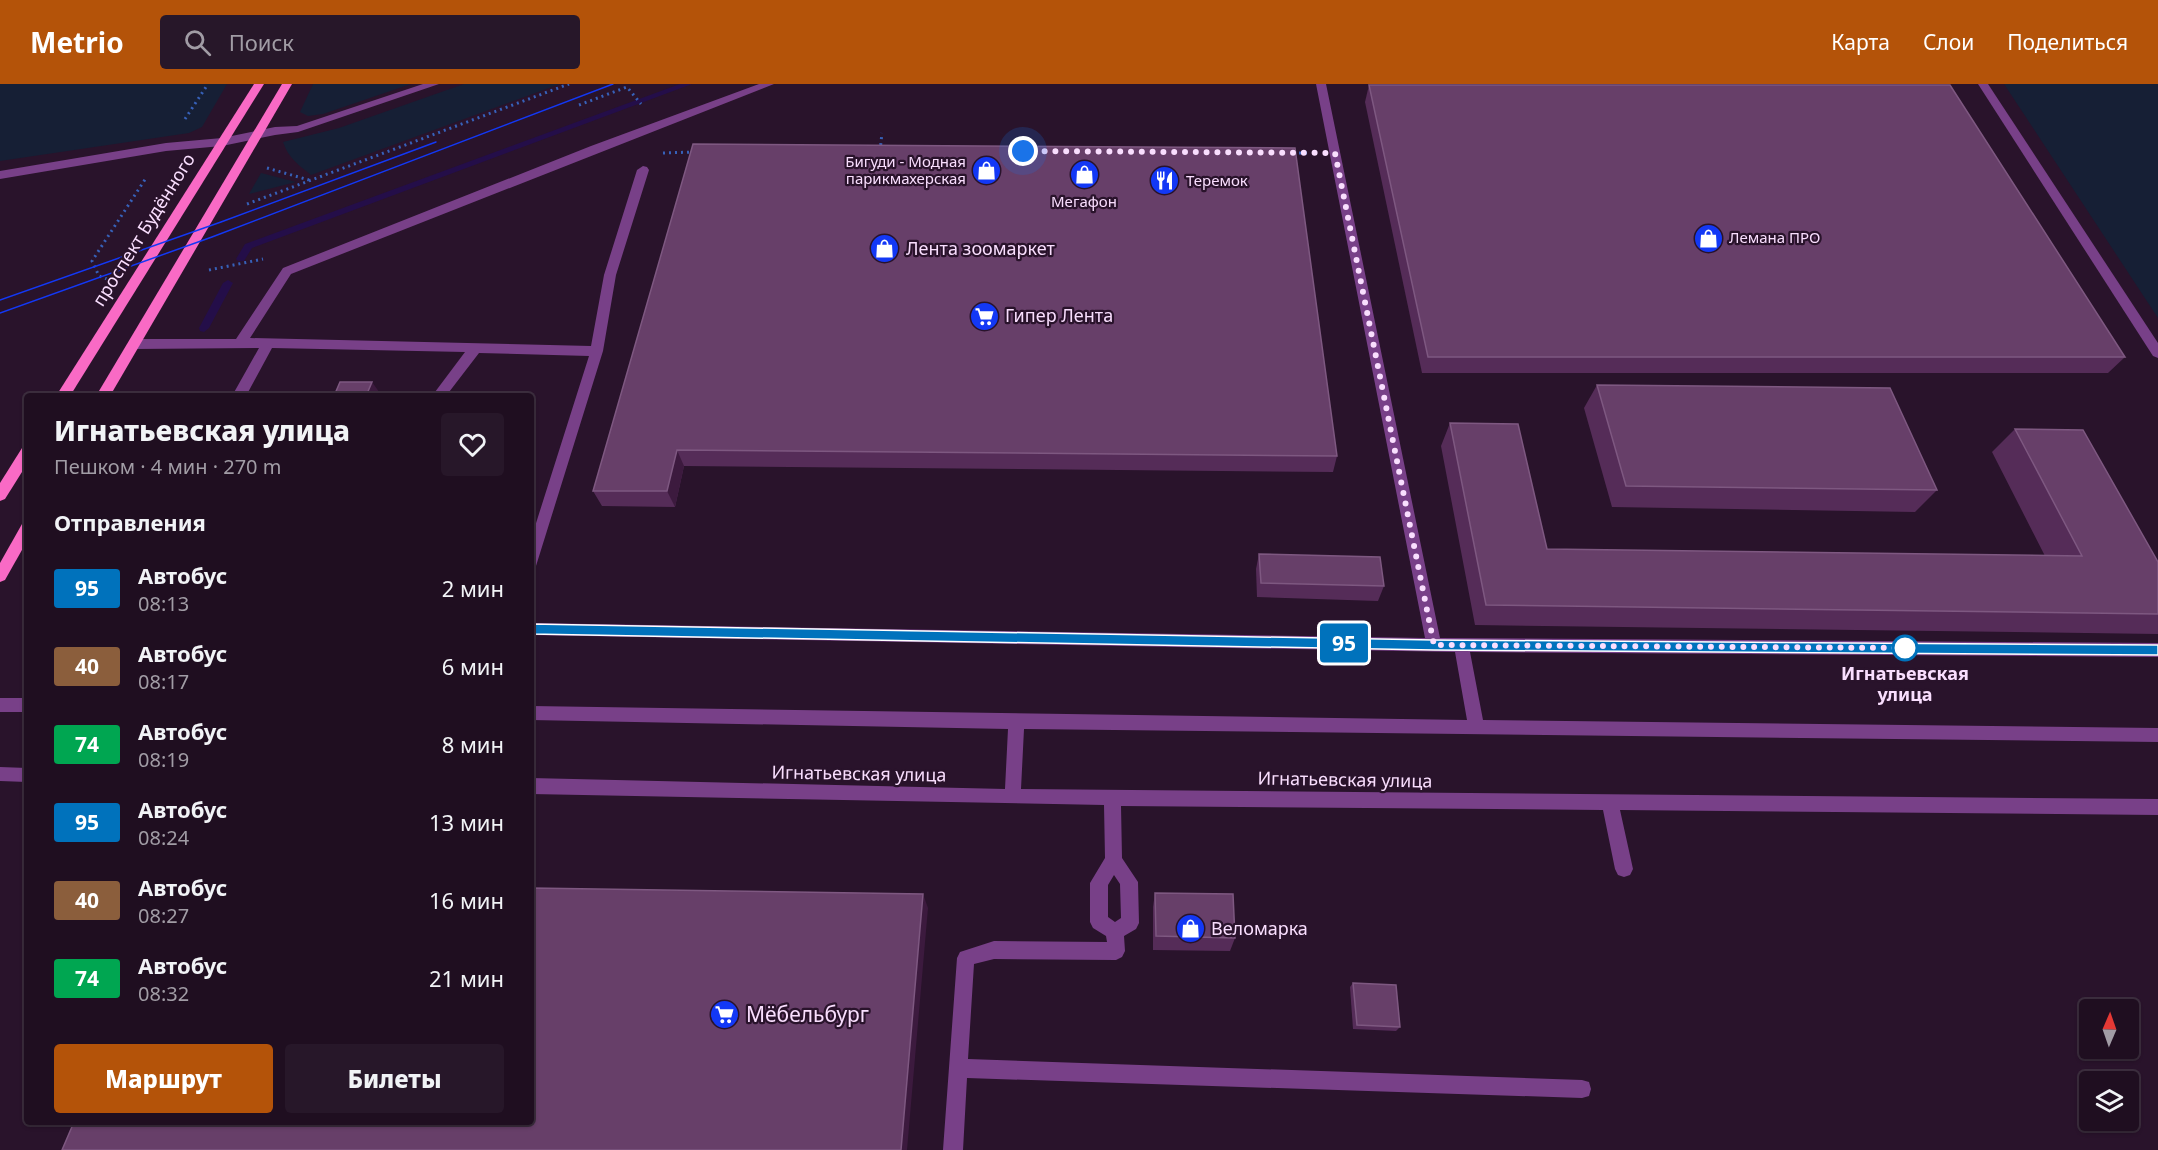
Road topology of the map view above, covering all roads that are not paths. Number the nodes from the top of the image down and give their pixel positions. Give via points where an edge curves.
1 (259, 84) edge
2 (287, 84) edge
3 (434, 84) edge
4 (769, 84) edge
5 (1321, 84) edge
6 (1983, 84) edge
7 (257, 135) junction
8 (222, 142) junction
9 (643, 170) dead end
10 (0, 175) edge
11 (240, 343) junction
12 (268, 343) junction
13 (135, 344) junction
14 (476, 347) junction
15 (597, 351) junction
16 (2158, 353) edge
17 (65, 393) edge
18 (105, 393) edge
19 (241, 393) edge
20 (441, 393) edge
21 (24, 457) edge
22 (0, 495) edge
23 (24, 533) edge
24 (534, 552) edge
25 (0, 576) edge
26 (534, 629) edge
27 (1434, 645) junction
28 (1461, 645) junction
29 (2158, 650) edge
30 (0, 705) edge
31 (24, 705) edge
32 (534, 714) edge
33 (1016, 722) junction
34 (1476, 727) junction
35 (2158, 735) edge
36 (0, 774) edge
37 (24, 775) edge
38 (534, 786) edge
39 (1013, 797) junction
40 (1112, 798) junction
41 (1610, 802) junction
42 (2158, 807) edge
43 (1114, 860) junction
44 (1624, 869) dead end
45 (1115, 932) junction
46 (958, 1068) junction
47 (1582, 1089) dead end
48 (953, 1150) edge

1 - 8 main road, проспект Будённого
2 - 7 main road
3 - 7 street via 298,129
4 - 11 street via 287,271
5 - 27 street
6 - 16 street
7 - 8 street
7 - 13 main road
8 - 10 street via 166,147
8 - 17 main road, проспект Будённого
9 - 15 street via 610,275
11 - 12 street
11 - 13 street
12 - 14 street
12 - 19 street
13 - 18 main road
14 - 15 street
14 - 20 street
15 - 24 street
21 - 22 main road
23 - 25 main road
26 - 27 street
27 - 28 street
28 - 29 street
28 - 34 street
30 - 31 street
32 - 33 street
33 - 34 street
33 - 39 street
34 - 35 street
36 - 37 street
38 - 39 street, Игнатьевская улица
39 - 40 street, Игнатьевская улица
40 - 41 street, Игнатьевская улица
40 - 43 street
41 - 42 street, Игнатьевская улица
41 - 44 street
43 - 45 street via 1129,882 1130,922
43 - 45 street via 1099,883 1099,922
45 - 46 street via 1116,951 994,950 966,958
46 - 47 street
46 - 48 street

